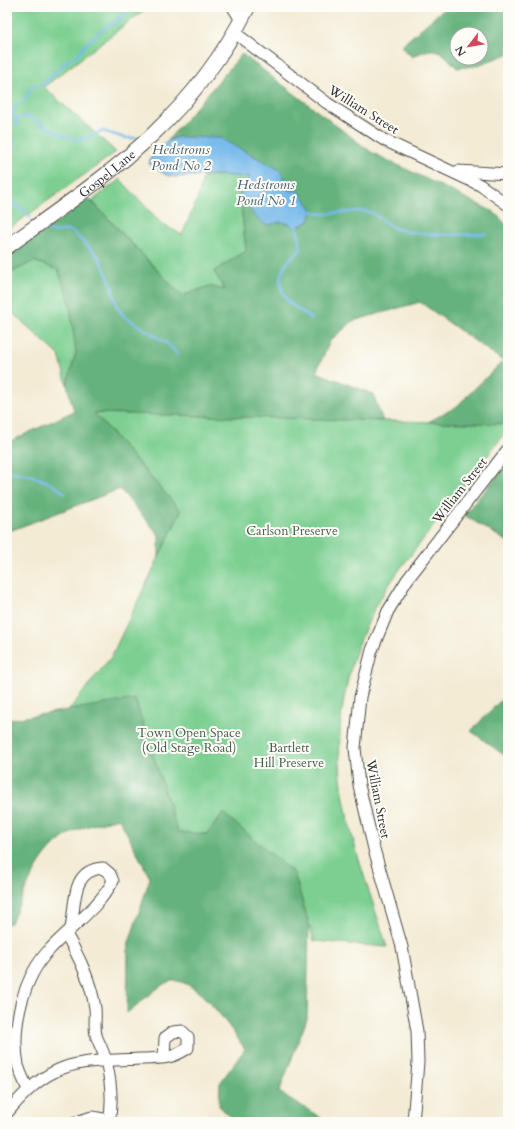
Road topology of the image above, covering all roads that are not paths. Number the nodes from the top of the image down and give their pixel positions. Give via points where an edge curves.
1 (233, 7) edge
2 (248, 7) edge
3 (242, 20) junction
4 (234, 33) junction
5 (452, 171) junction
6 (508, 174) edge
7 (508, 205) edge
8 (7, 247) edge
9 (508, 449) edge
10 (68, 931) junction
11 (164, 1058) dead end
12 (106, 1060) junction
13 (28, 1090) junction
14 (7, 1113) edge
15 (109, 1121) edge
16 (76, 1122) edge
17 (413, 1122) edge

1 - 3 street
2 - 3 main road, Gospel Lane
3 - 4 main road, Gospel Lane
4 - 5 street, William Street via 327,103 384,140
4 - 8 main road, Gospel Lane via 202,82 156,133 107,175
5 - 6 street
5 - 7 street, William Street via 480,185
9 - 17 street, William Street via 407,580 388,611 372,650 360,697 355,748 359,785 402,947 417,1031 418,1062
10 - 10 street via 108,891 113,881 103,868 94,868 85,875 74,892 74,916
10 - 12 street via 88,979 95,1008 96,1034
10 - 13 street via 49,950 37,968 20,1004 16,1035 18,1065
11 - 12 street
12 - 13 street via 93,1060 55,1070
12 - 15 street via 111,1086
13 - 14 street
15 - 16 street via 92,1117

